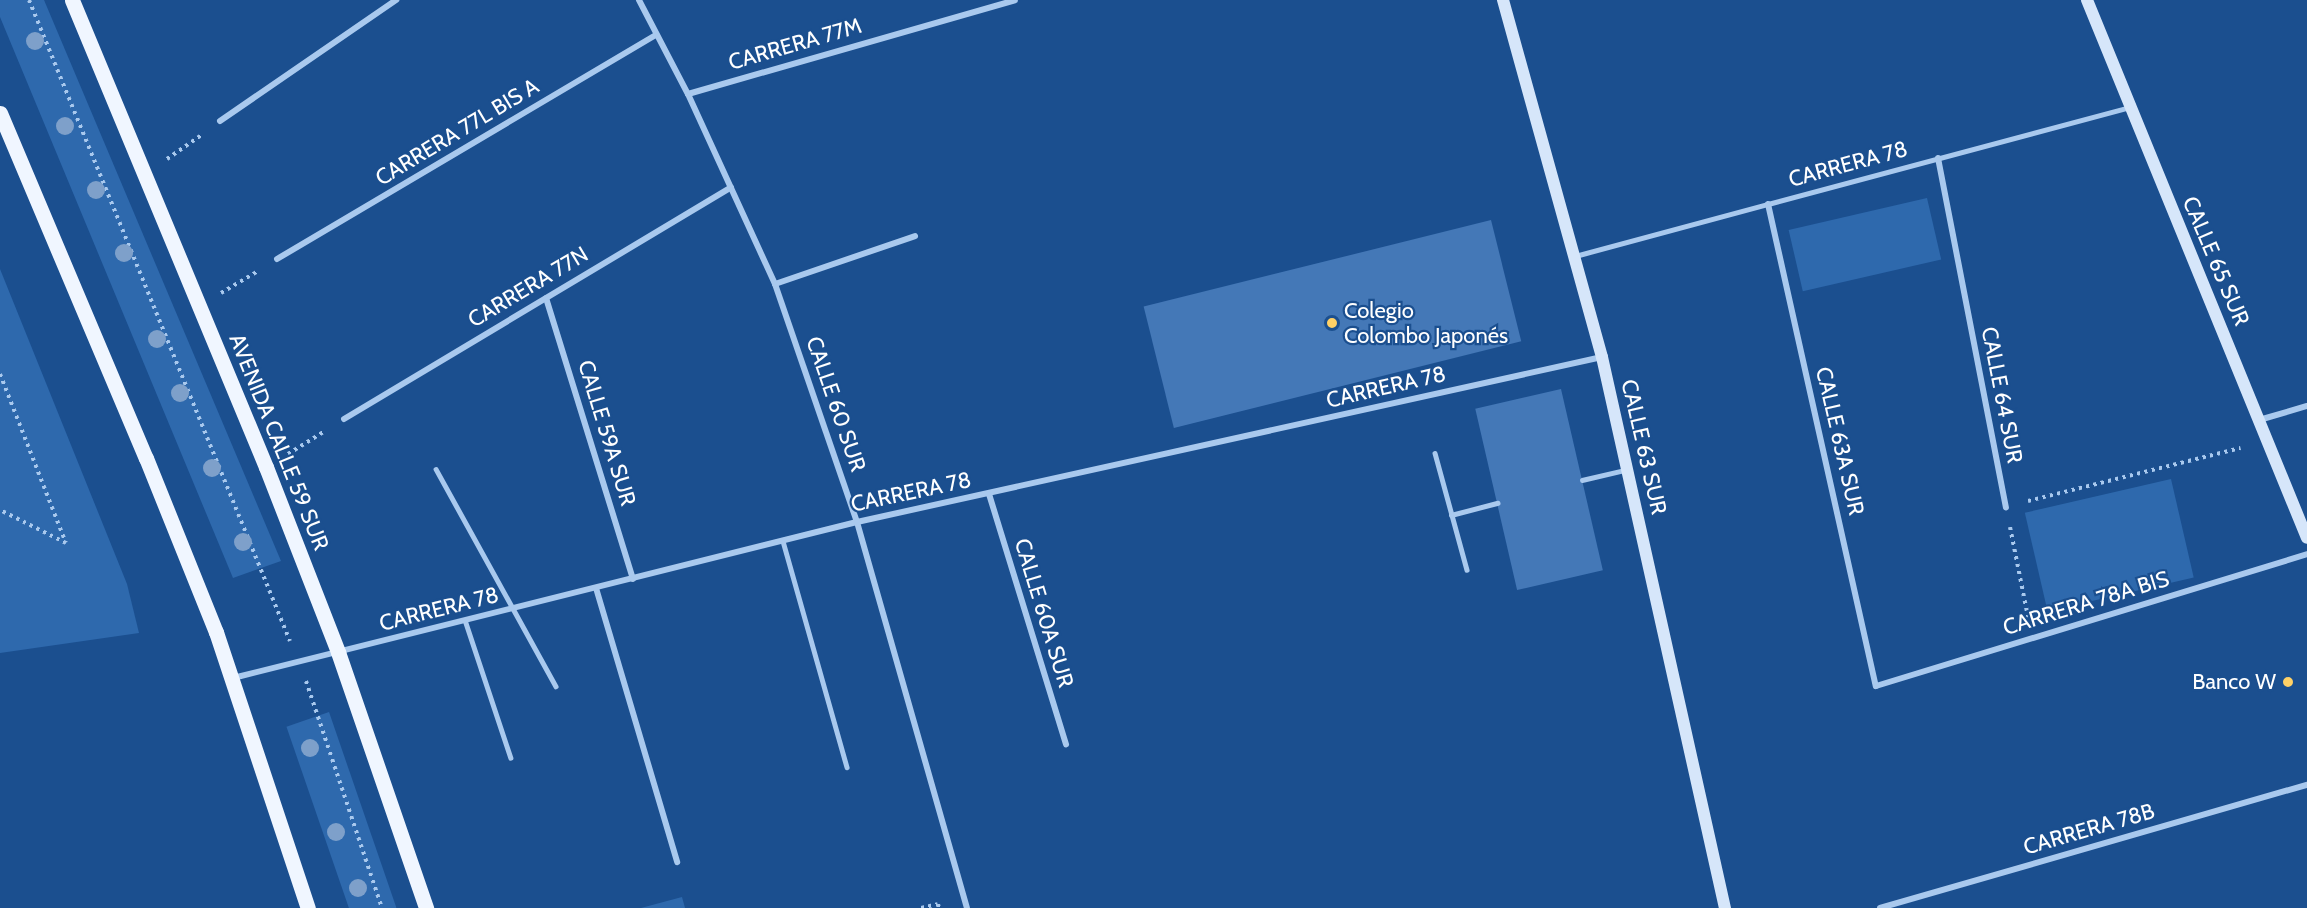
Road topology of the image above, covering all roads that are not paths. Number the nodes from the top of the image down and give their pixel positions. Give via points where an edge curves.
1 (72, 0) edge
2 (396, 0) edge
3 (639, 0) edge
4 (1015, 0) edge
5 (1503, 0) edge
6 (2087, 0) edge
7 (656, 35) junction
8 (688, 94) junction
9 (2130, 107) junction
10 (0, 113) edge
11 (220, 121) road end
12 (1938, 158) junction
13 (730, 187) junction
14 (1768, 204) junction
15 (915, 236) dead end
16 (1575, 256) junction
17 (277, 259) road end
18 (775, 284) junction
19 (546, 298) junction
20 (1602, 357) junction
21 (2307, 406) edge
22 (344, 419) road end
23 (2259, 420) junction
24 (1435, 453) dead end
25 (436, 469) dead end
26 (1628, 470) junction
27 (1582, 480) dead end
28 (989, 494) junction
29 (1497, 503) dead end
30 (2006, 507) road end
31 (1451, 515) junction
32 (857, 522) junction
33 (2307, 538) edge
34 (783, 541) junction
35 (2307, 554) edge
36 (1467, 570) dead end
37 (633, 579) junction
38 (596, 588) junction
39 (512, 609) junction
40 (465, 620) junction
41 (338, 652) junction
42 (232, 678) junction
43 (556, 686) dead end
44 (1876, 686) joint
45 (1066, 744) dead end
46 (511, 758) dead end
47 (847, 767) dead end
48 (2307, 785) edge
49 (677, 862) dead end
50 (308, 908) edge
51 (426, 908) edge
52 (967, 908) edge
53 (1725, 908) edge
54 (1881, 908) edge

1 - 41 main road, AVENIDA CALLE 59 SUR via 266,467
2 - 11 street
3 - 7 street, CALLE 60 SUR
4 - 8 street, CARRERA 77M
5 - 16 main road, CALLE 63 SUR
6 - 9 main road, CALLE 65 SUR
7 - 8 street, CALLE 60 SUR
7 - 17 street, CARRERA 77L BIS A
8 - 13 street, CALLE 60 SUR
9 - 12 lane, CARRERA 78
9 - 23 main road, CALLE 65 SUR
10 - 42 main road via 183,547
12 - 14 lane, CARRERA 78
12 - 30 street, CALLE 64 SUR
13 - 18 street, CALLE 60 SUR
13 - 19 street, CARRERA 77N
14 - 16 street, CARRERA 78
14 - 44 street, CALLE 63A SUR
15 - 18 street
16 - 20 main road, CALLE 63 SUR
18 - 32 street, CALLE 60 SUR
19 - 22 street, CARRERA 77N
19 - 37 street, CALLE 59A SUR
20 - 26 main road, CALLE 63 SUR
20 - 28 street, CARRERA 78
21 - 23 street
23 - 33 main road, CALLE 65 SUR
24 - 31 lane
25 - 39 lane
26 - 27 lane
26 - 53 main road, CALLE 63 SUR
28 - 32 street, CARRERA 78
28 - 45 street, CALLE 60A SUR
29 - 31 lane
31 - 36 lane
32 - 34 street, CARRERA 78
32 - 52 street, CALLE 60 SUR
34 - 37 street, CARRERA 78
34 - 47 lane
35 - 44 street, CARRERA 78A BIS
37 - 38 street, CARRERA 78
38 - 39 street, CARRERA 78
38 - 49 street
39 - 40 street, CARRERA 78
39 - 43 lane
40 - 41 street, CARRERA 78
40 - 46 lane
41 - 42 street, CARRERA 78
41 - 51 main road, AVENIDA CALLE 59 SUR
42 - 50 main road
48 - 54 street, CARRERA 78B

